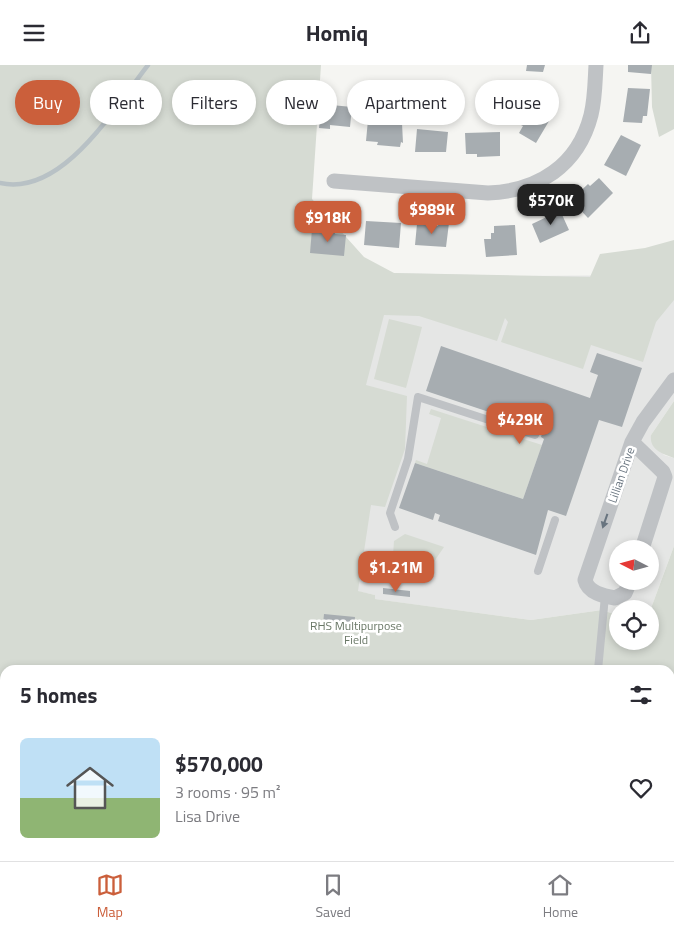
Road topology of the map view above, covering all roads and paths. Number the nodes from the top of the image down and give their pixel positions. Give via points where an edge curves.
1 (596, 65) edge
2 (334, 181) dead end
3 (674, 380) edge
4 (535, 435) dead end
5 (632, 442) junction
6 (555, 520) dead end
7 (395, 527) dead end
8 (645, 540) edge
9 (538, 571) dead end
10 (626, 590) edge
11 (610, 597) junction
12 (599, 665) edge

1 - 2 street via 592,107 582,139 560,167 529,186 506,193 488,193
3 - 5 street, Lillian Drive via 643,421
4 - 7 lane via 418,397 408,459 390,513
5 - 8 street via 665,477
5 -> 11 street, Lillian Drive via 585,580 588,587
6 - 9 lane
10 - 11 street
11 - 12 lane

